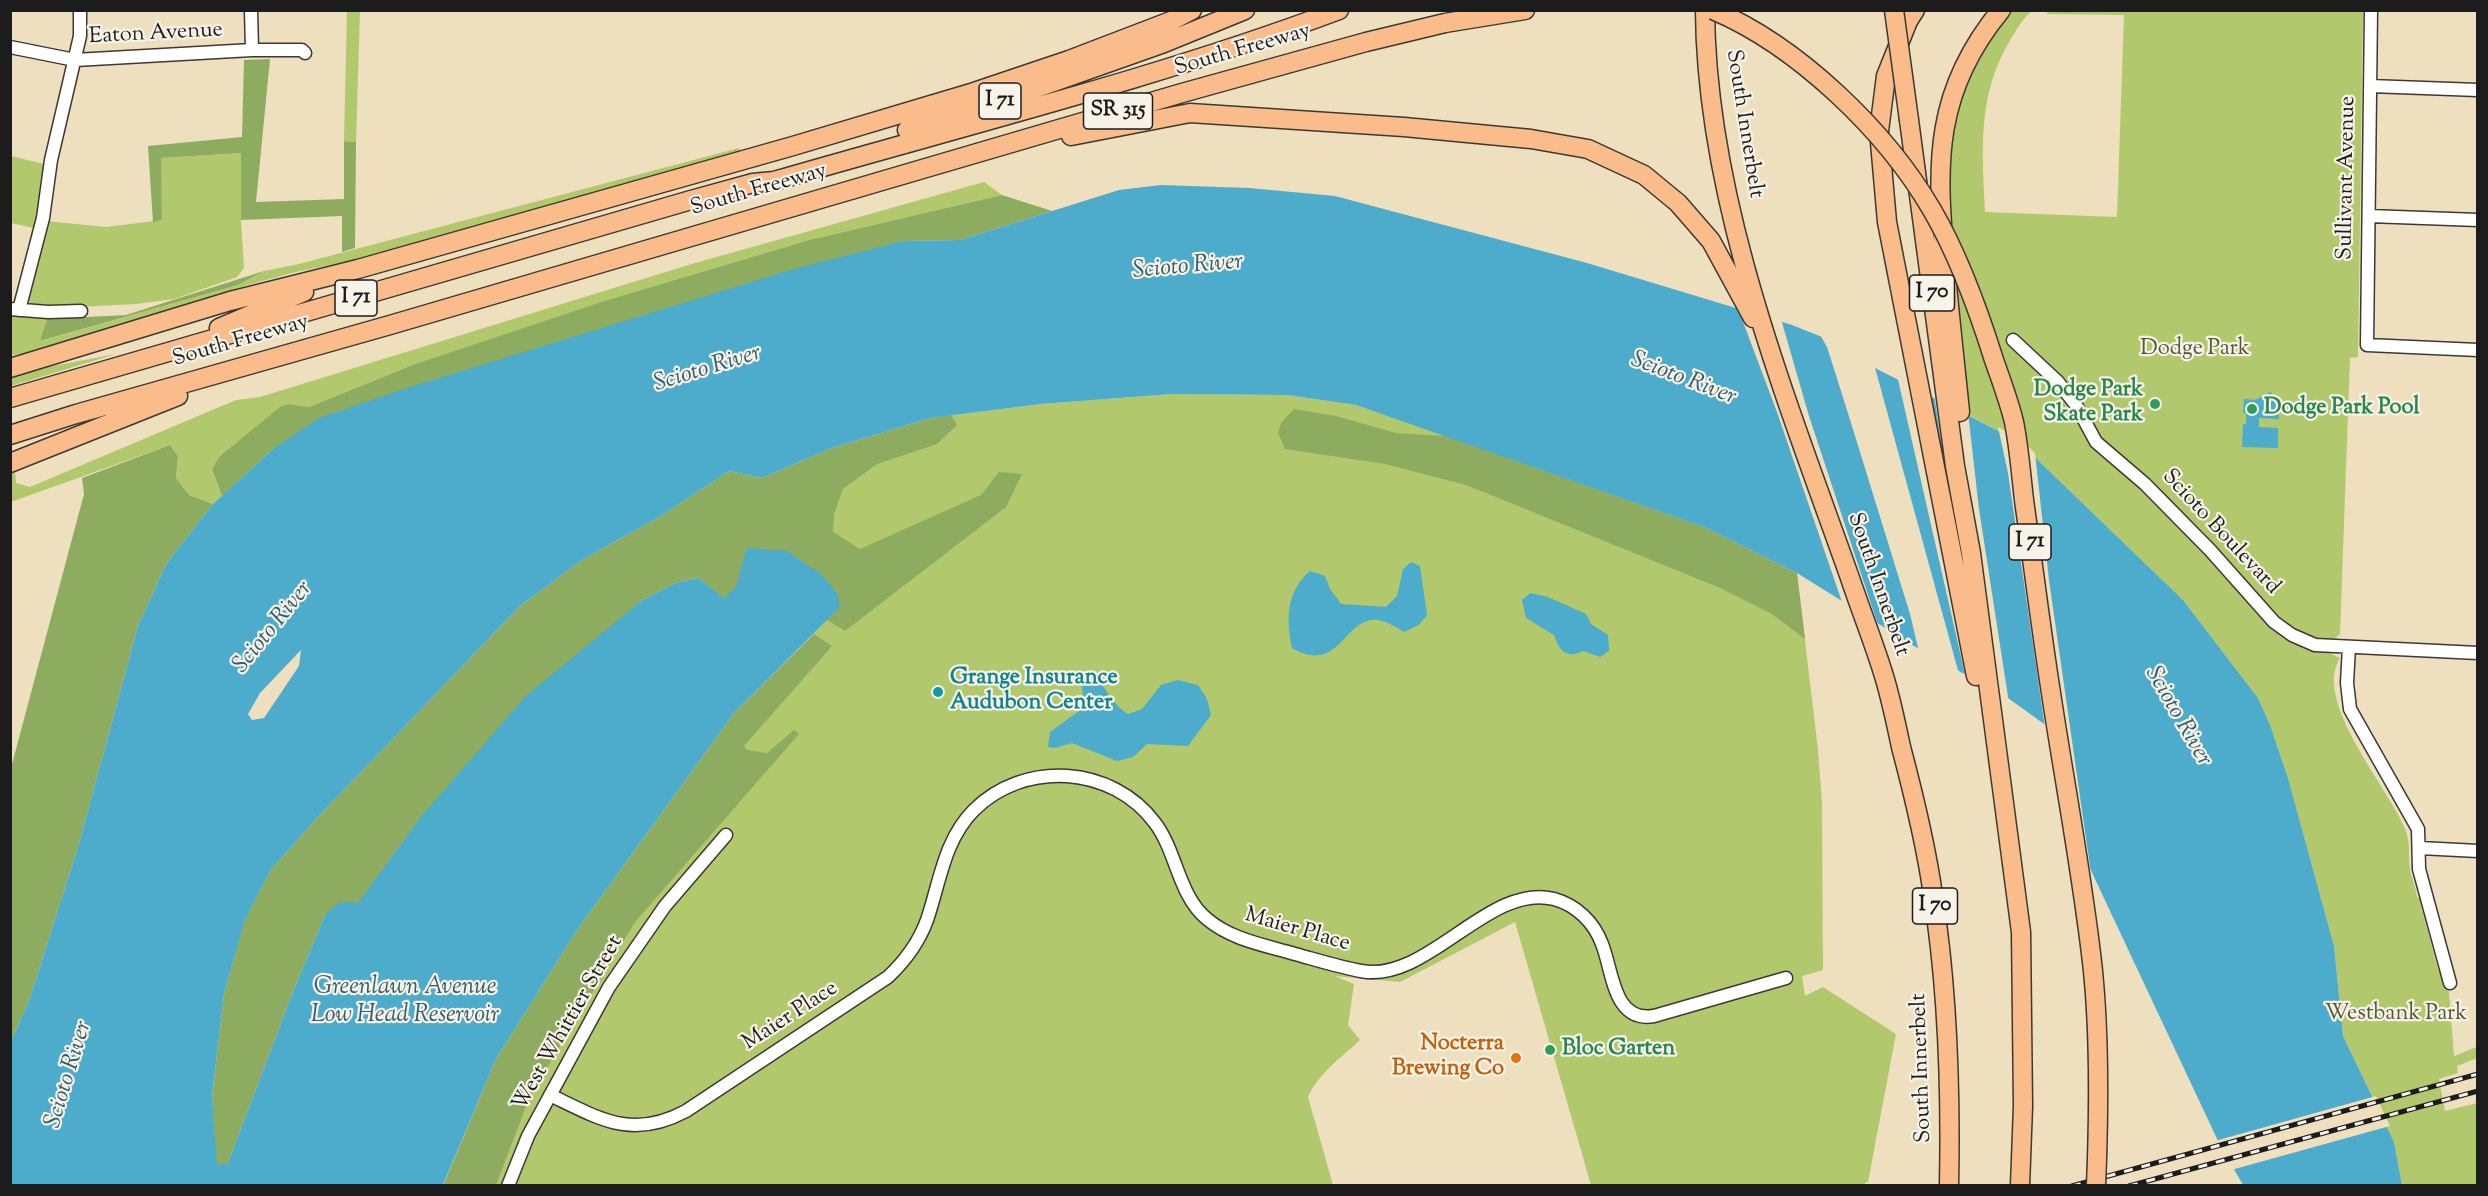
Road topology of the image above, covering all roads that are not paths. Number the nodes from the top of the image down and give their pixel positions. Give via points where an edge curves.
1 (80, 10) edge
2 (251, 10) edge
3 (1192, 10) edge
4 (1245, 10) edge
5 (1339, 10) edge
6 (1449, 10) edge
7 (1525, 10) edge
8 (1705, 10) edge
9 (1713, 10) edge
10 (1894, 10) edge
11 (1915, 10) edge
12 (2001, 10) edge
13 (2371, 10) edge
14 (10, 47) edge
15 (252, 50) junction
16 (305, 53) dead end
17 (1322, 54) junction
18 (75, 60) junction
19 (2370, 86) junction
20 (2478, 90) edge
21 (914, 171) junction
22 (753, 183) junction
23 (2369, 216) junction
24 (2478, 220) edge
25 (358, 269) junction
26 (15, 309) edge
27 (81, 311) dead end
28 (2013, 340) dead end
29 (315, 346) junction
30 (1769, 348) junction
31 (2478, 350) edge
32 (139, 362) junction
33 (10, 368) edge
34 (10, 398) edge
35 (10, 435) edge
36 (10, 463) edge
37 (1962, 497) junction
38 (2349, 647) junction
39 (2478, 653) edge
40 (2001, 776) junction
41 (726, 835) dead end
42 (2420, 848) junction
43 (2478, 851) edge
44 (1786, 978) dead end
45 (2450, 983) dead end
46 (550, 1095) junction
47 (1950, 1141) junction
48 (508, 1185) edge
49 (1942, 1185) edge
50 (1949, 1185) edge
51 (2020, 1185) edge
52 (2096, 1185) edge

1 - 18 street
2 - 15 street
3 - 25 highway via 1069,60 974,92
4 - 22 highway, I 71 via 983,107 773,171
5 - 22 highway, South Freeway / SR 315 via 1194,60
6 - 17 highway
7 - 17 highway, South Freeway / SR 315 via 1445,23
8 - 30 highway, South Innerbelt / I 70 via 1712,106 1729,199
9 - 52 highway, I 71, bridge via 1800,64 1847,104 1885,145 1932,210 1984,328 2014,422 2093,971 2098,1108
10 - 37 highway, I 70, bridge
11 - 40 highway via 1886,76 1879,131 1887,222 1964,619
12 - 37 highway via 1960,72 1945,118 1940,163 1940,210 1965,467
13 - 19 street, Sullivant Avenue
14 - 18 street, Eaton Avenue
15 - 16 street, Eaton Avenue
15 - 18 street, Eaton Avenue
17 - 21 highway, South Freeway / SR 315
18 - 26 street via 51,160 43,218
19 - 20 street
19 - 23 street, Sullivant Avenue
21 - 29 highway, South Freeway / I 71
21 - 30 highway, I 71 via 1190,113 1404,127 1565,144 1614,160 1663,189 1711,241
22 - 32 highway, South Freeway / I 71
23 - 24 street
23 - 31 street, Sullivant Avenue via 2367,345
25 - 32 highway
25 - 33 highway via 230,301
26 - 27 street
28 - 38 street, Scioto Boulevard via 2058,382 2096,442 2145,484 2274,622 2311,644
29 - 35 highway, South Freeway / I 71
29 - 36 highway via 141,409
30 - 47 highway, South Innerbelt / I 70 via 1884,676 1920,821 1934,896 1948,1042
32 - 34 highway, South Freeway / I 71
37 - 40 highway, I 70
38 - 39 street, Scioto Boulevard
38 - 42 street via 2350,709 2418,829
40 - 51 highway, I 70 via 2021,932
41 - 46 street, West Whittier Street via 665,906 623,967
42 - 43 street
42 - 45 street via 2419,869
44 - 46 street, Maier Place via 1654,1016 1638,1016 1620,1001 1602,943 1586,918 1566,904 1544,897 1525,898 1504,906 1415,959 1384,971 1365,972 1274,948 1235,937 1206,919 1185,890 1164,836 1134,801 1107,784 1044,775 998,791 963,821 948,850 918,939 888,977 686,1111 647,1125 628,1125 606,1120
46 - 48 street, West Whittier Street
47 - 49 highway
47 - 50 highway, South Innerbelt / I 70

